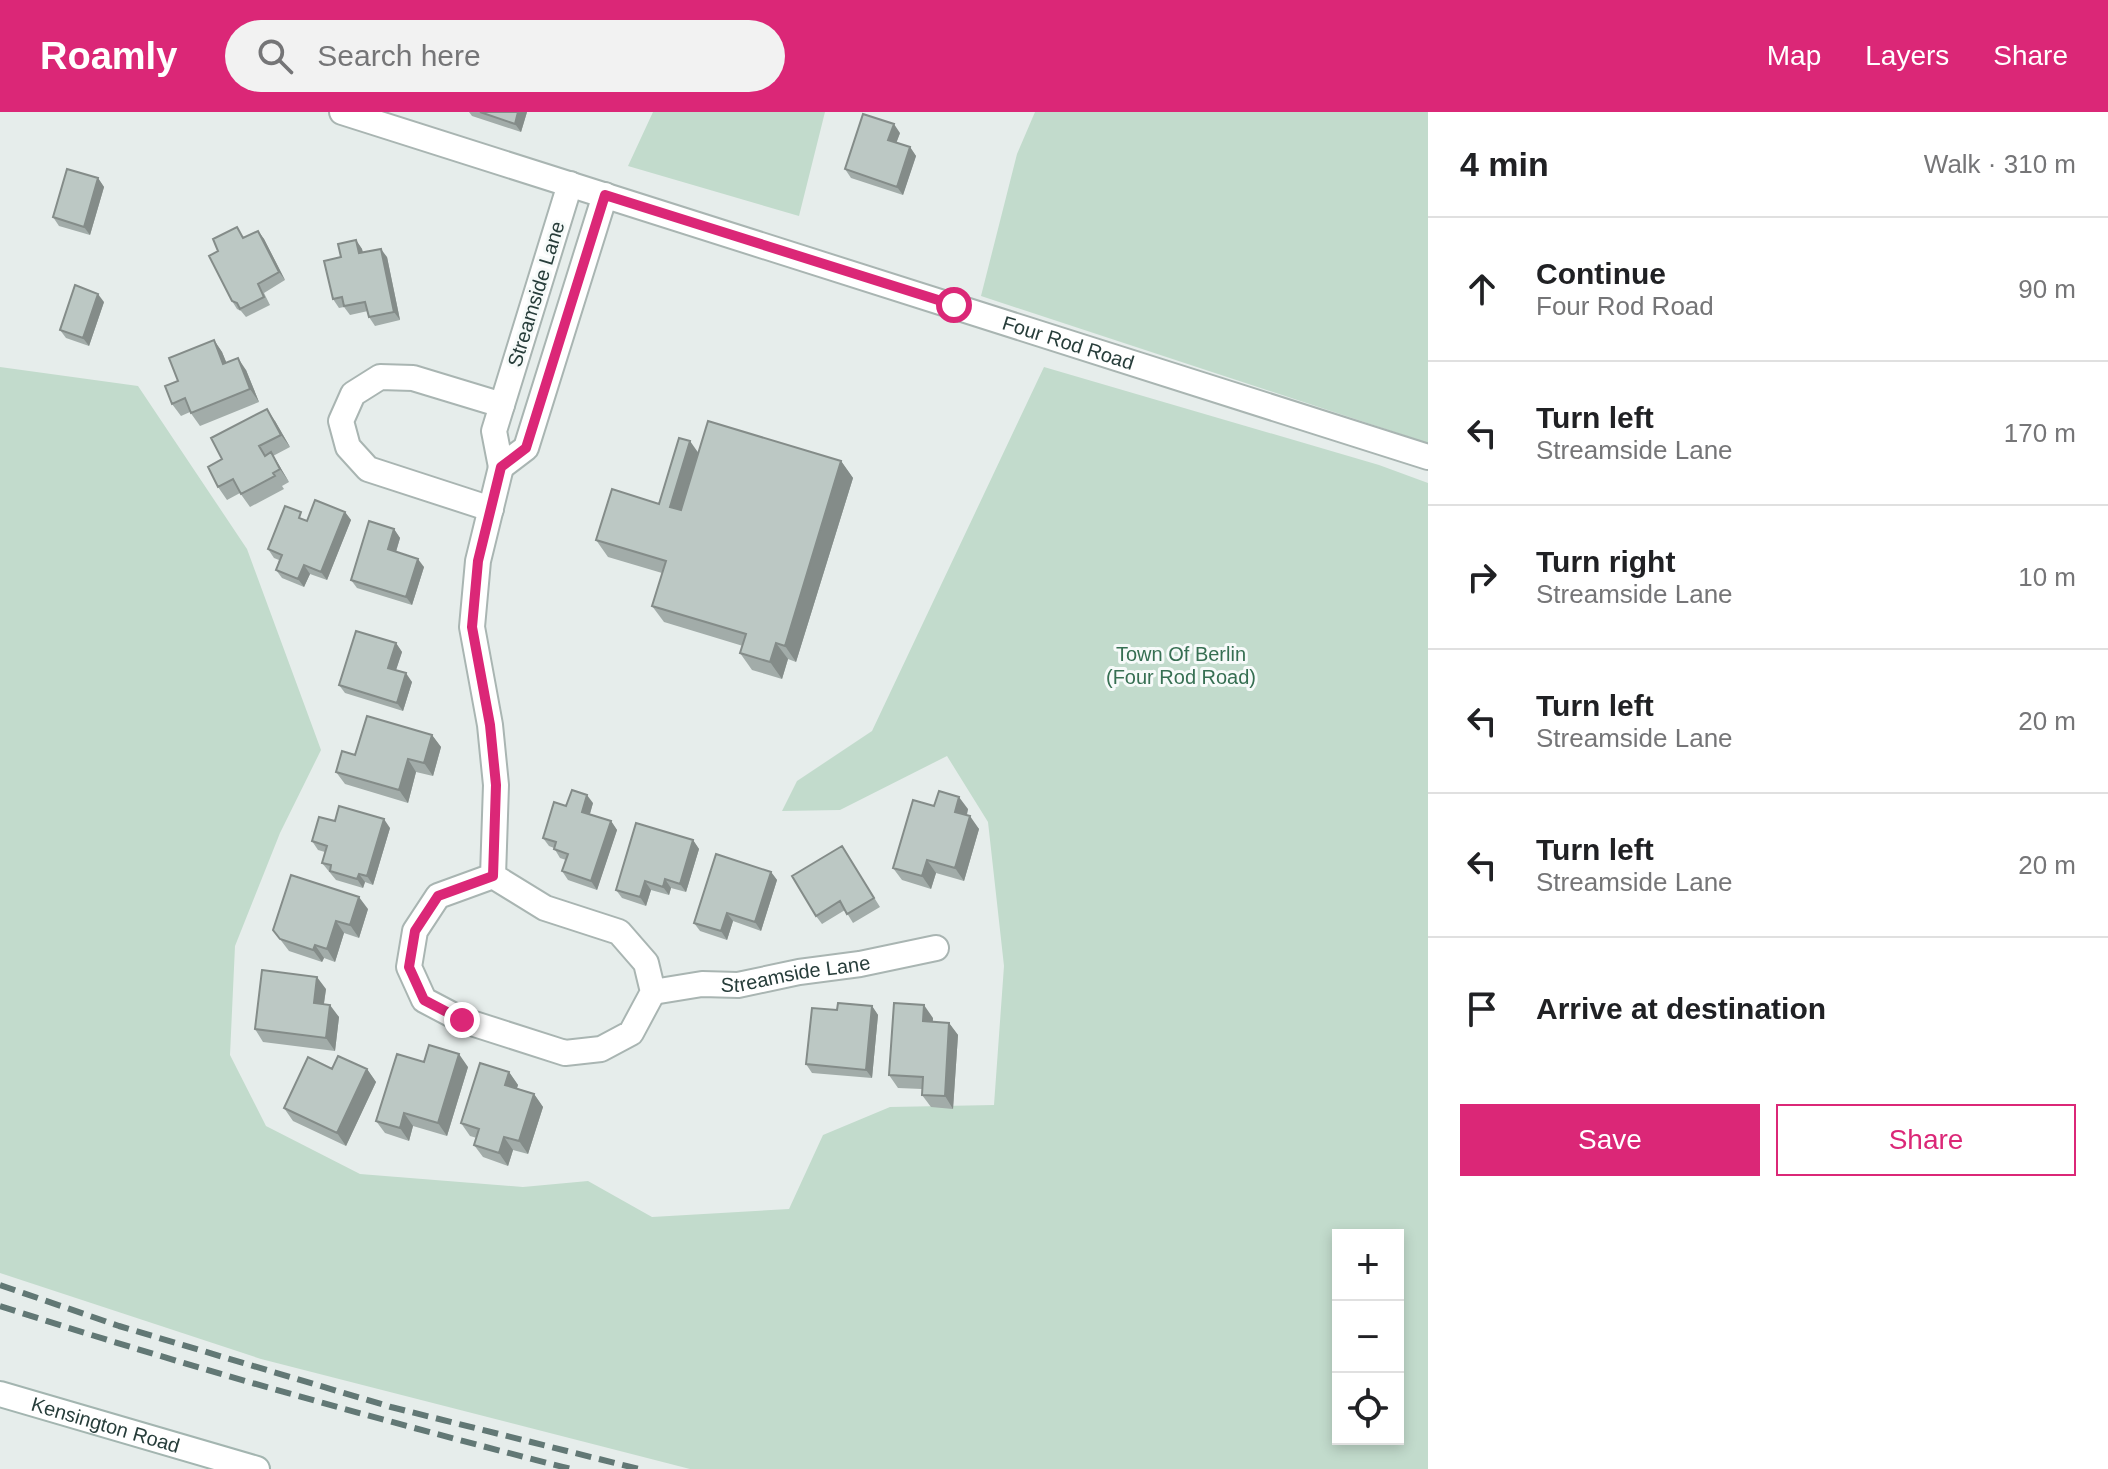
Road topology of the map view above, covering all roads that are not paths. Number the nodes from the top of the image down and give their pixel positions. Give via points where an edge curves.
1 (342, 112) edge
2 (570, 184) junction
3 (605, 195) junction
4 (502, 405) junction
5 (1428, 457) edge
6 (501, 467) junction
7 (491, 509) junction
8 (493, 876) junction
9 (936, 948) dead end
10 (653, 992) junction
11 (0, 1394) edge
12 (257, 1469) edge

1 - 2 street, Four Rod Road
2 - 3 street, Four Rod Road
2 - 4 street, Streamside Lane
3 - 5 street, Four Rod Road
3 - 6 street, Streamside Lane via 526,448
4 - 6 street, Streamside Lane via 494,431
4 - 7 street via 413,378 380,377 353,394 341,421 348,447 368,469
6 - 7 street, Streamside Lane
7 - 8 street, Streamside Lane via 478,561 472,627 496,785
8 - 10 street via 545,908 619,932 646,963
8 - 10 street via 438,896 415,931 409,967 424,1000 462,1020 565,1053 601,1049 631,1033
9 - 10 street, Streamside Lane via 738,985
11 - 12 street, Kensington Road

